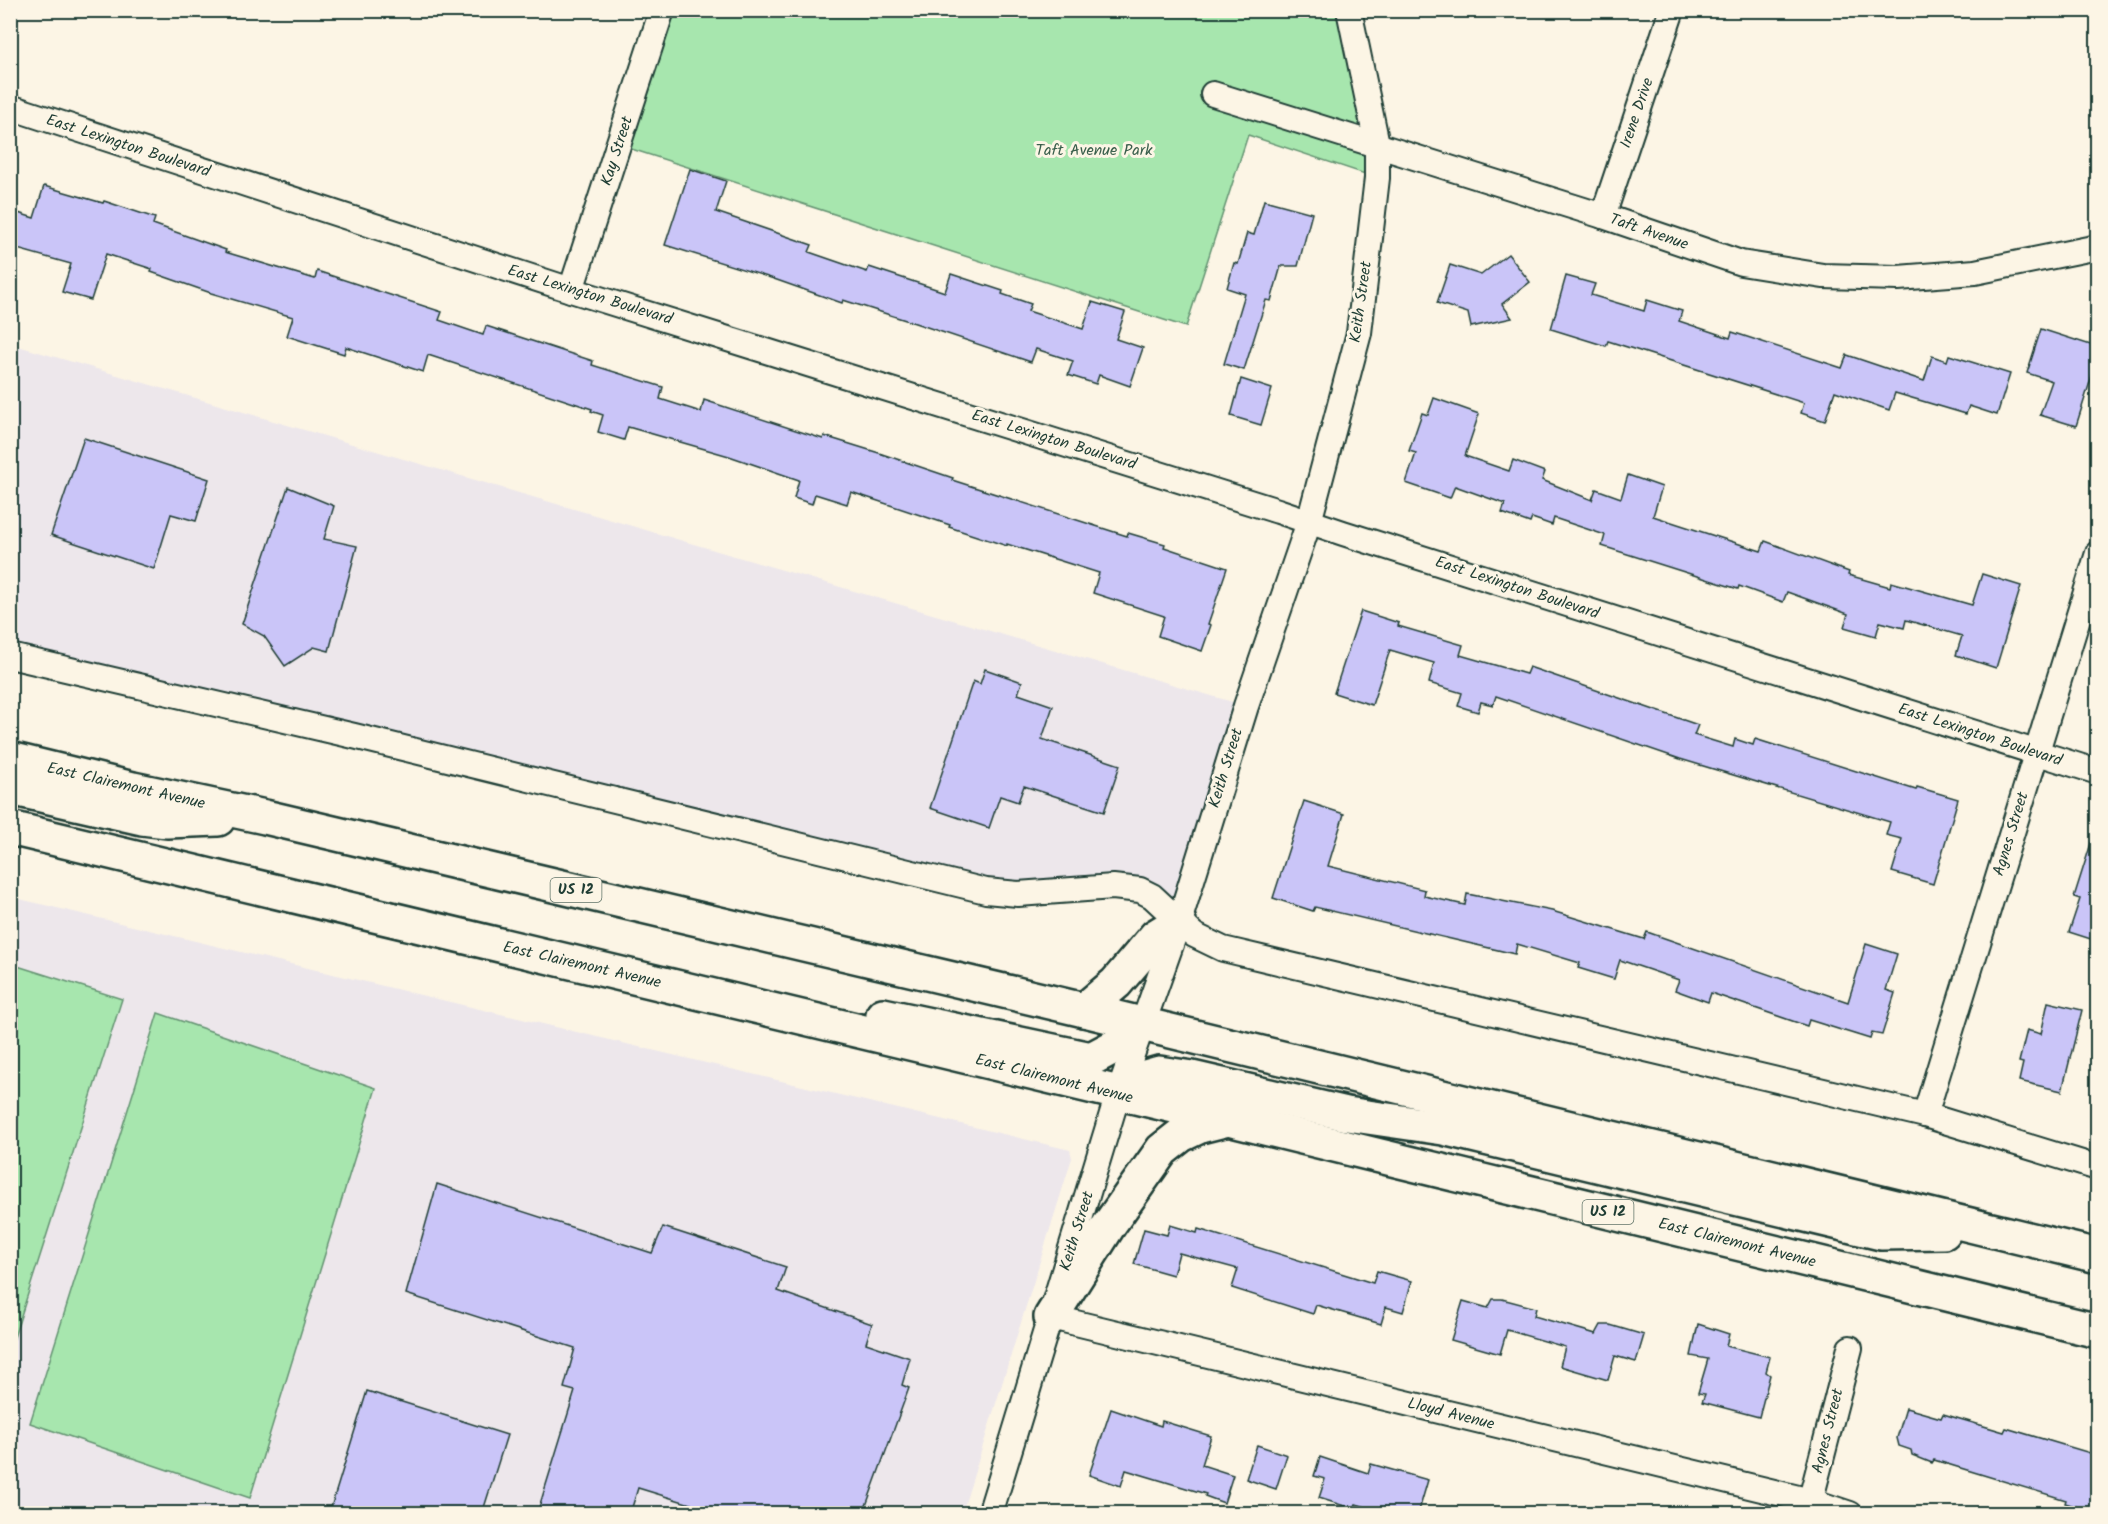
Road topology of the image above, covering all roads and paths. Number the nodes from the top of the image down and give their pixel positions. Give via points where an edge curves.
1 (662, 10) edge
2 (1349, 10) edge
3 (1672, 10) edge
4 (1213, 94) dead end
5 (10, 107) edge
6 (1377, 144) junction
7 (1604, 216) junction
8 (2097, 247) edge
9 (571, 290) junction
10 (1309, 522) junction
11 (2097, 553) edge
12 (10, 656) edge
13 (2036, 753) junction
14 (10, 759) edge
15 (2097, 772) edge
16 (10, 788) edge
17 (265, 817) junction
18 (10, 828) edge
19 (1179, 922) junction
20 (707, 995) junction
21 (1084, 1010) junction
22 (1142, 1024) junction
23 (1118, 1094) junction
24 (1925, 1115) junction
25 (1228, 1119) junction
26 (2097, 1168) edge
27 (1997, 1232) junction
28 (2097, 1256) edge
29 (1051, 1317) junction
30 (2097, 1331) edge
31 (1850, 1348) dead end
32 (1809, 1507) edge
33 (990, 1514) edge
34 (1850, 1514) edge

1 - 9 street, Kay Street
2 - 6 street, Keith Street
3 - 7 street, Irene Drive
4 - 6 street, Taft Avenue
5 - 9 street, East Lexington Boulevard
6 - 7 street, Taft Avenue
6 - 10 street, Keith Street via 1377,178 1359,333
7 - 8 street, Taft Avenue via 1741,263 1823,276 1898,278 1975,272
9 - 10 street, East Lexington Boulevard
10 - 13 street, East Lexington Boulevard
10 - 19 street, Keith Street via 1246,706
11 - 13 street, Agnes Street
12 - 19 street via 986,891 1018,894 1113,887 1140,890
13 - 15 street, East Lexington Boulevard
13 - 24 street, Agnes Street
14 - 17 main road, East Clairemont Avenue / US 12
16 - 17 main road via 167,821
17 - 21 main road, East Clairemont Avenue / US 12
18 - 20 main road, East Clairemont Avenue / US 12
19 - 21 main road via 1156,936 1116,983
19 - 22 street, Keith Street
19 - 24 street via 1194,935 1223,949
20 - 22 main road via 802,998 1091,1059 1121,1043
20 - 23 main road, East Clairemont Avenue / US 12
21 - 22 main road, East Clairemont Avenue / US 12
22 - 23 street, Keith Street
22 - 27 main road, East Clairemont Avenue / US 12
23 - 25 main road, East Clairemont Avenue / US 12
23 - 27 main road via 1138,1079 1159,1073 1192,1078 1347,1114 1443,1128 1881,1233
23 - 29 street, Keith Street
24 - 26 street
25 - 29 main road via 1200,1126 1162,1150
25 - 30 main road, East Clairemont Avenue / US 12
27 - 28 main road, East Clairemont Avenue / US 12
29 - 32 street, Lloyd Avenue
29 - 33 street, Keith Street
31 - 32 street, Agnes Street
32 - 34 street, Lloyd Avenue

